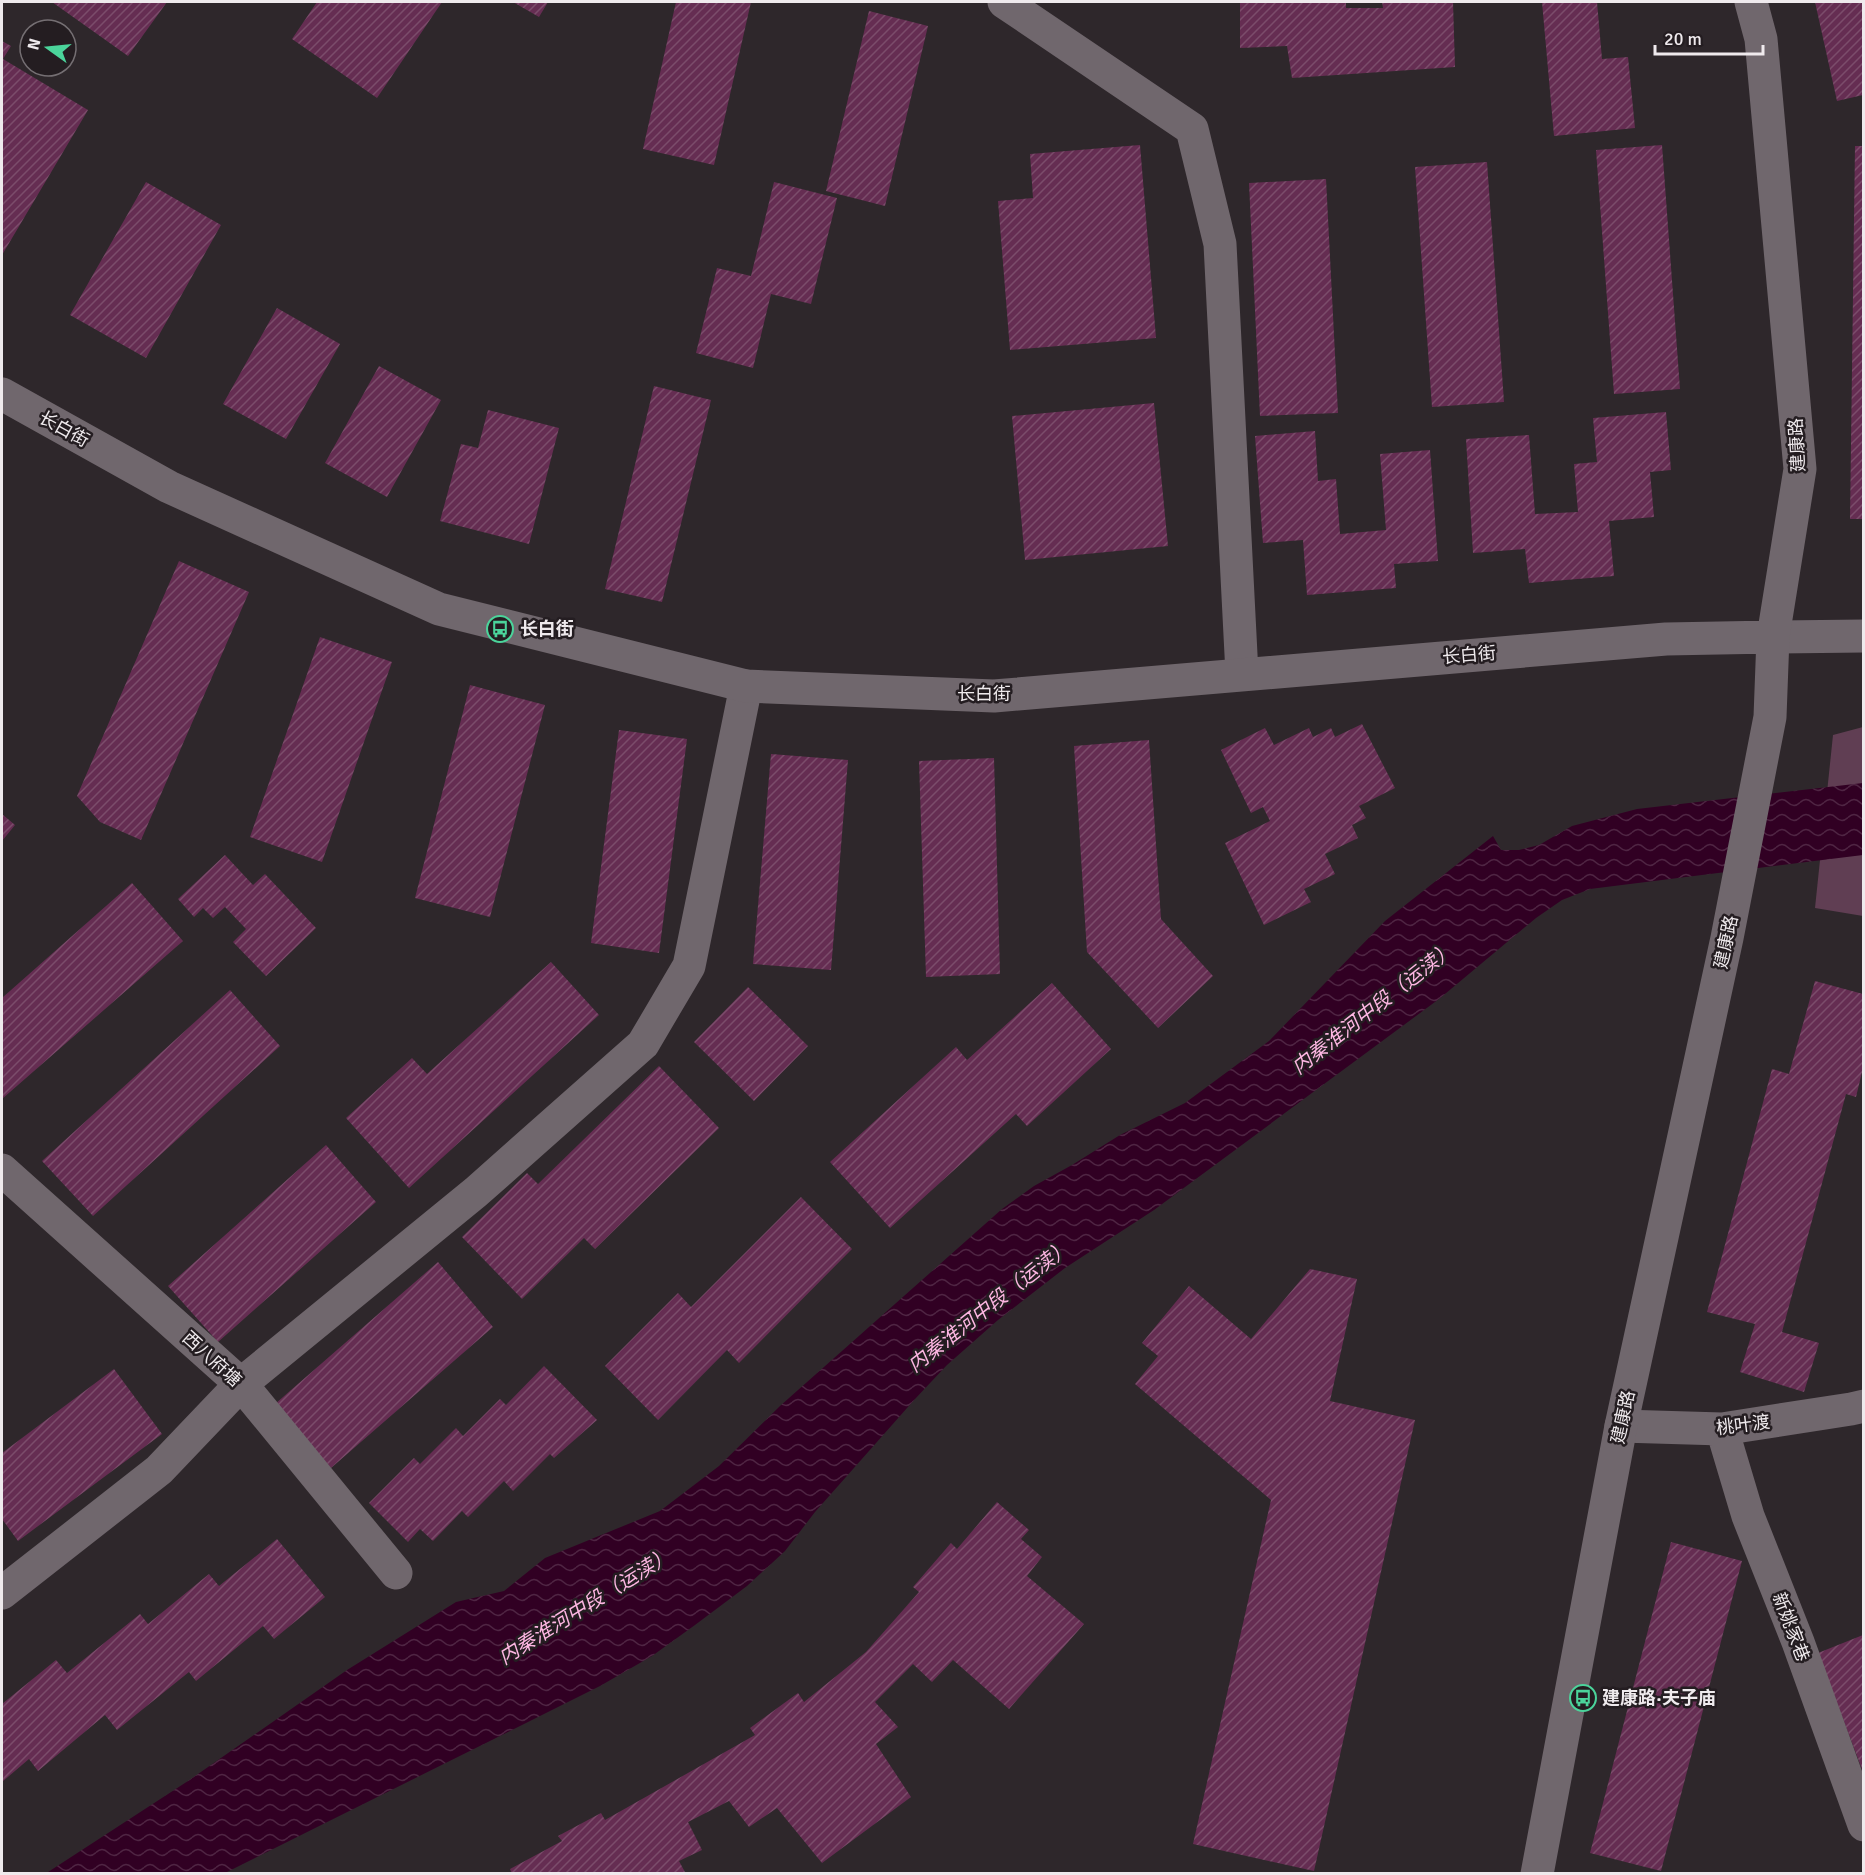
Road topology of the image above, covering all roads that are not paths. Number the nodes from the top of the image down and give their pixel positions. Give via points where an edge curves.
1 (1004, 2) edge
2 (1751, 2) edge
3 (2, 394) edge
4 (1863, 636) edge
5 (1773, 637) junction
6 (1242, 674) junction
7 (746, 686) junction
8 (2, 1170) edge
9 (241, 1384) junction
10 (1863, 1406) edge
11 (1621, 1426) junction
12 (1722, 1429) junction
13 (396, 1573) dead end
14 (2, 1593) edge
15 (1863, 1825) edge
16 (1537, 1874) edge

1 - 6 street via 1192,129 1220,244
2 - 5 street, 建康路 via 1761,39 1800,469
3 - 7 street, 长白街 via 169,487 439,609
4 - 5 street, 长白街
5 - 6 street, 长白街 via 1666,639
5 - 11 street, 建康路 via 1770,717 1728,938
6 - 7 street, 长白街 via 994,696
7 - 9 street via 689,966 643,1044 476,1192
8 - 9 street, 西八府塘
9 - 13 street, 西八府塘
9 - 14 street via 159,1470
10 - 12 street, 桃叶渡
11 - 12 street, 桃叶渡
11 - 16 street, 建康路
12 - 15 street, 新姚家巷 via 1748,1516

